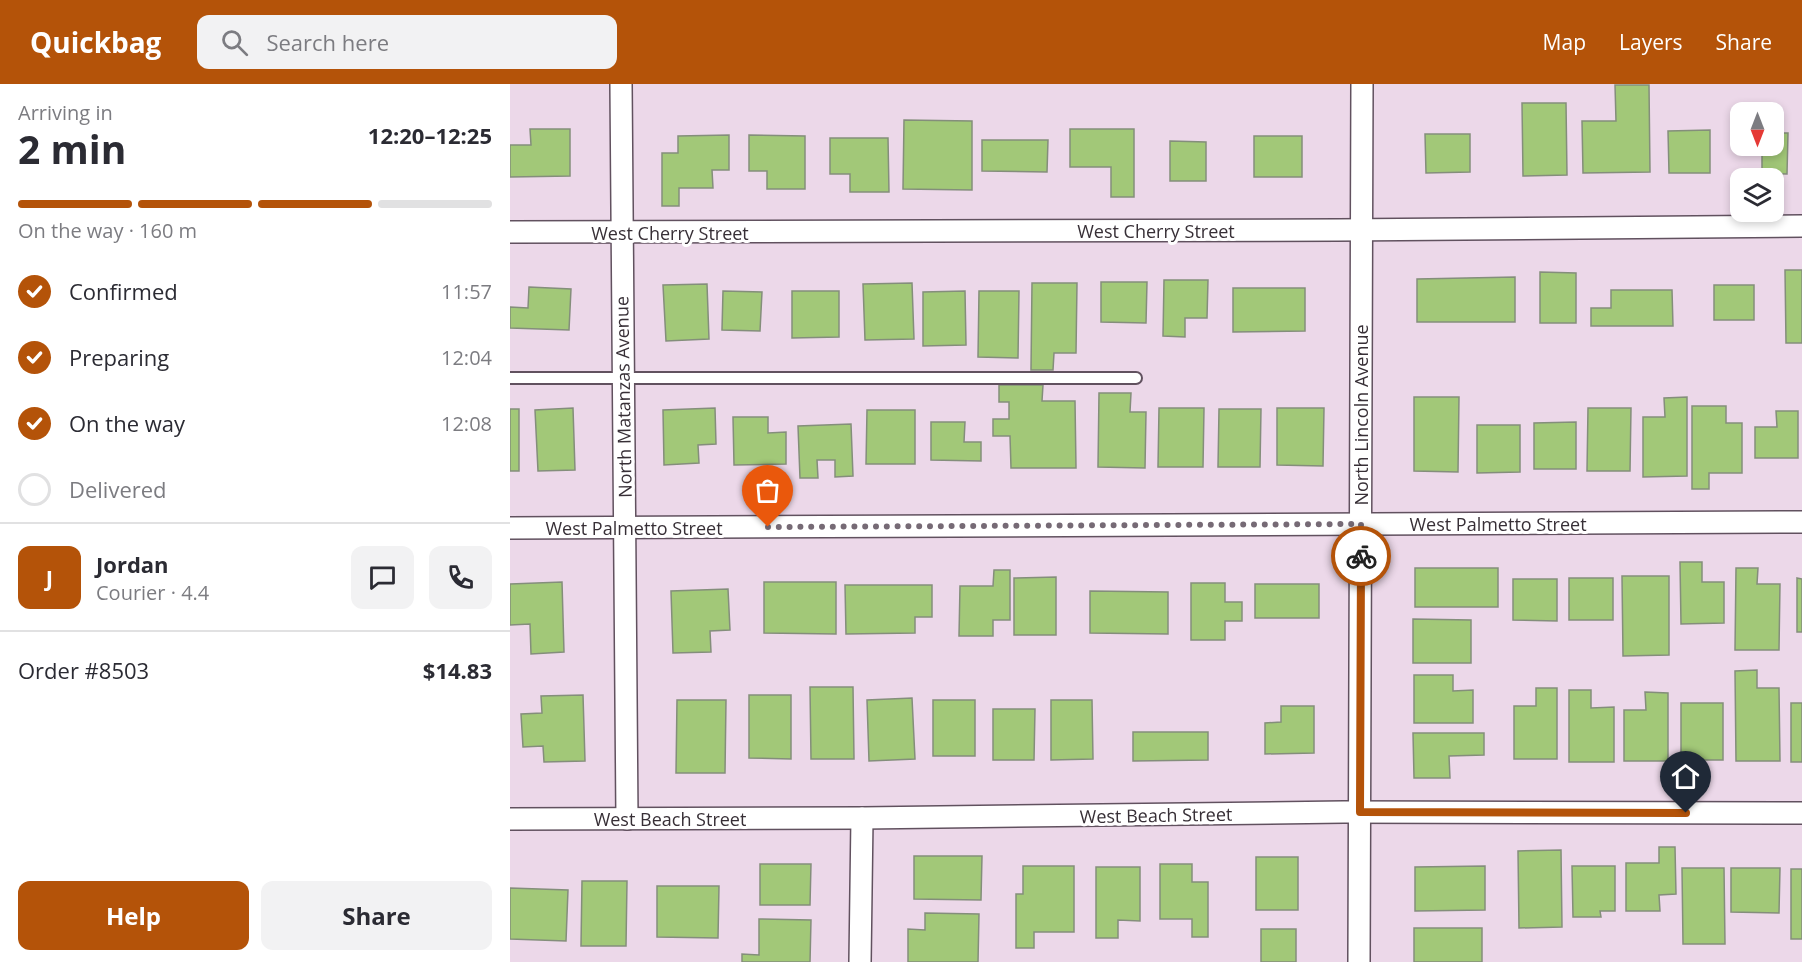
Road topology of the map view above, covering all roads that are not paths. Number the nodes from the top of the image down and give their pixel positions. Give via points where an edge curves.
1 (621, 84) edge
2 (1362, 84) edge
3 (1802, 226) edge
4 (1362, 230) junction
5 (510, 232) edge
6 (622, 233) junction
7 (510, 378) edge
8 (623, 378) junction
9 (1136, 378) dead end
10 (1802, 522) edge
11 (1361, 524) junction
12 (510, 528) edge
13 (625, 528) junction
14 (1360, 812) junction
15 (1802, 813) edge
16 (862, 818) junction
17 (510, 819) edge
18 (627, 819) junction
19 (860, 962) edge
20 (1359, 962) edge

1 - 6 street, North Matanzas Avenue
2 - 4 street, North Lincoln Avenue
3 - 4 street, West Cherry Street
4 - 6 street, West Cherry Street
4 - 11 street, North Lincoln Avenue
5 - 6 street, West Cherry Street
6 - 8 street, North Matanzas Avenue
7 - 8 lane
8 - 9 lane
8 - 13 street, North Matanzas Avenue
10 - 11 street, West Palmetto Street
11 - 13 street, West Palmetto Street
11 - 14 street, North Lincoln Avenue
12 - 13 street, West Palmetto Street
13 - 18 street, North Matanzas Avenue
14 - 15 street, West Beach Street
14 - 16 street, West Beach Street
14 - 20 street, North Lincoln Avenue
16 - 18 street, West Beach Street
16 - 19 street
17 - 18 street, West Beach Street

